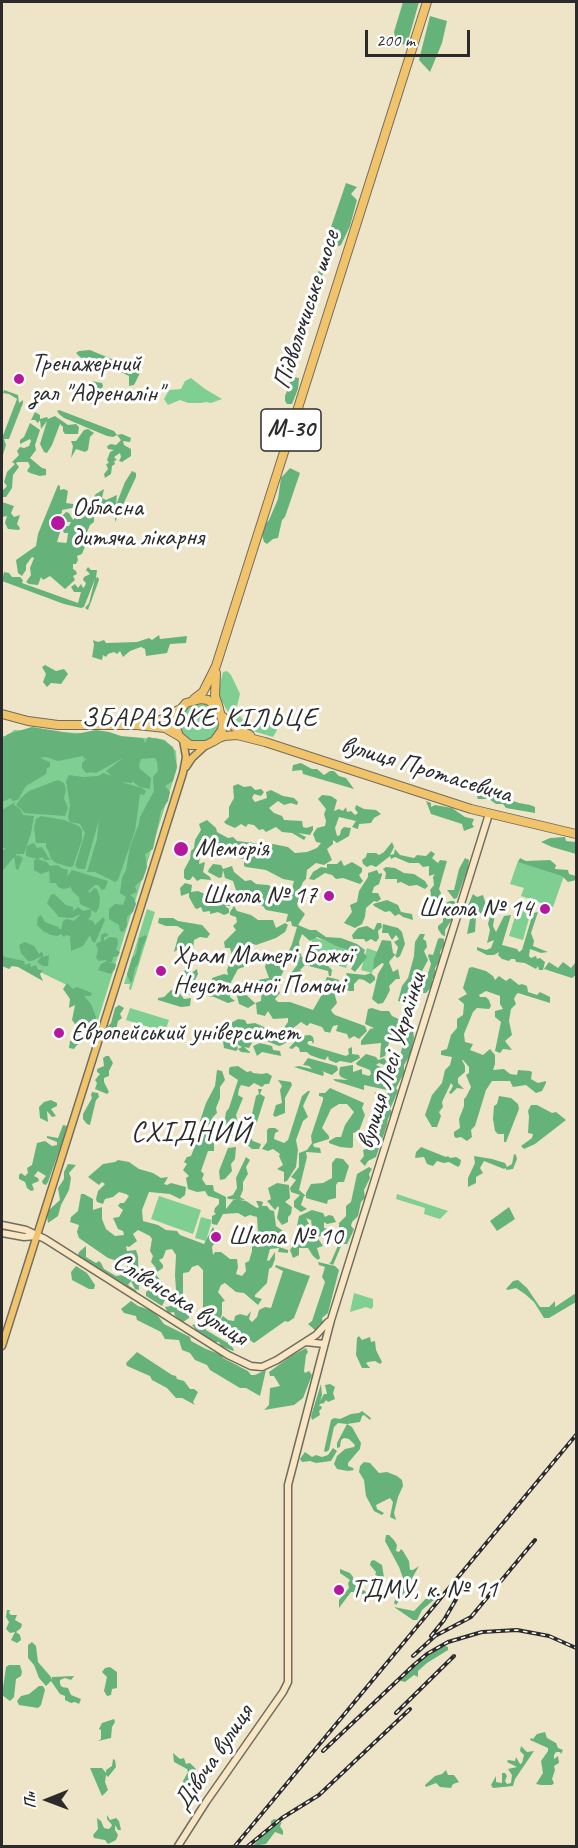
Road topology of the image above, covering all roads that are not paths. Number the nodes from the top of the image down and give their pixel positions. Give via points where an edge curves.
1 (427, 2) edge
2 (216, 666) junction
3 (194, 699) junction
4 (179, 709) junction
5 (220, 712) junction
6 (2, 714) edge
7 (138, 725) junction
8 (181, 738) junction
9 (265, 742) junction
10 (210, 743) junction
11 (183, 773) junction
12 (489, 814) junction
13 (576, 834) edge
14 (2, 1225) edge
15 (2, 1233) edge
16 (36, 1236) junction
17 (331, 1320) junction
18 (317, 1334) junction
19 (323, 1341) junction
20 (305, 1342) junction
21 (2, 1346) edge
22 (283, 1692) joint
23 (178, 1846) edge

1 - 2 highway, Підволочиське шосе / М-30
2 - 3 highway, Підволочиське шосе / М-30 via 203,692
2 - 5 highway, Підволочиське шосе / М-30 via 214,696
3 - 4 highway
3 - 5 highway via 208,700
4 - 7 highway via 165,719
4 - 8 highway via 175,720
5 - 9 highway, вулиця Протасевича via 236,728
5 - 10 highway via 222,730
6 - 7 highway via 58,725
7 - 8 highway via 165,728
8 - 10 highway via 190,745
8 - 11 main road via 186,756
9 - 10 highway, вулиця Протасевича via 232,734
9 - 12 highway, вулиця Протасевича
10 - 11 main road via 192,758
11 - 16 main road
12 - 13 highway, вулиця Протасевича
12 - 17 main road, вулиця Лесі Українки
14 - 16 main road
15 - 16 main road
16 - 20 main road, Слівенська вулиця via 250,1366 270,1364
16 - 21 main road
17 - 18 main road, Слівенська вулиця
17 - 19 main road, вулиця Лесі Українки
18 - 19 main road
18 - 20 main road, Слівенська вулиця
19 - 20 main road
19 - 22 main road, вулиця Лесі Українки via 287,1493 288,1682
22 - 23 main road, Дівоча вулиця

